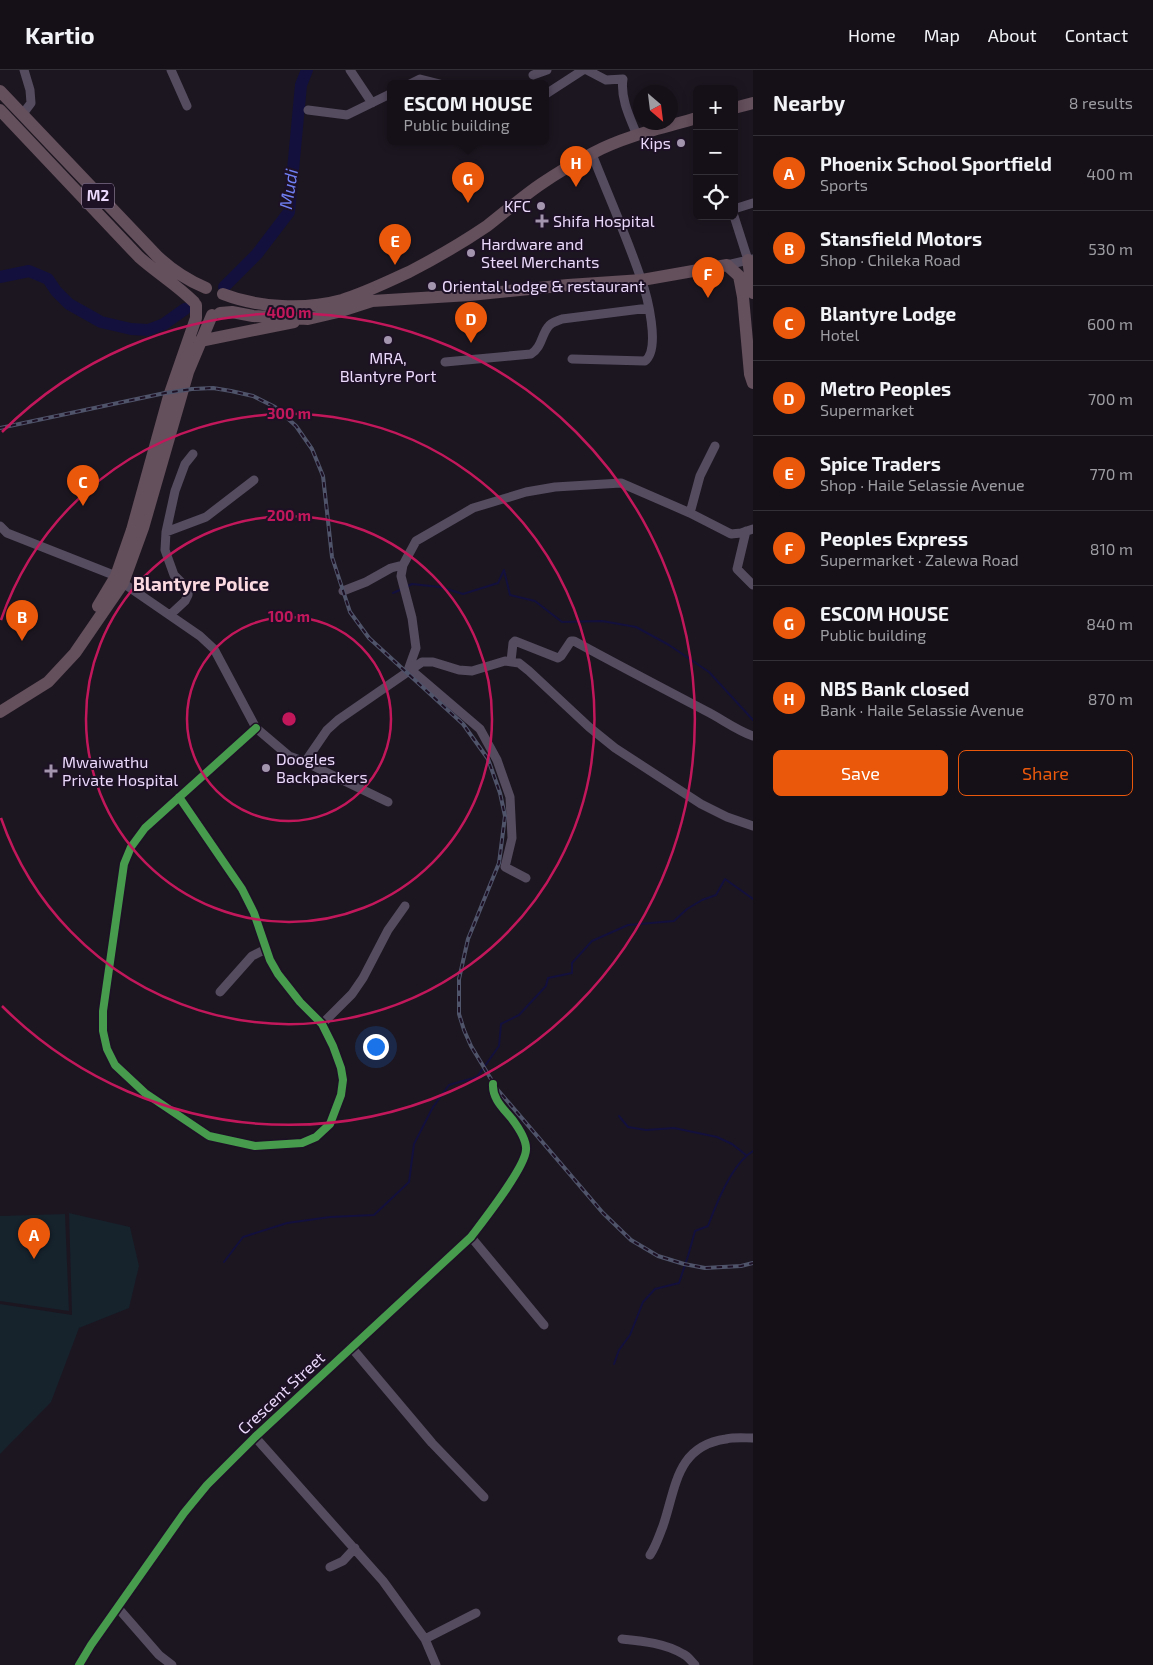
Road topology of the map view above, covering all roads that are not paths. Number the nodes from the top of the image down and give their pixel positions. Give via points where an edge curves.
1 (24, 70) edge
2 (172, 70) edge
3 (350, 70) edge
4 (547, 70) edge
5 (583, 70) edge
6 (587, 70) edge
7 (533, 75) dead end
8 (0, 91) edge
9 (549, 92) edge
10 (387, 96) edge
11 (753, 102) edge
12 (372, 103) junction
13 (187, 106) dead end
14 (738, 107) edge
15 (0, 110) edge
16 (308, 110) dead end
17 (22, 115) junction
18 (693, 119) edge
19 (637, 135) junction
20 (592, 154) junction
21 (753, 203) edge
22 (738, 208) edge
23 (736, 220) edge
24 (751, 260) edge
25 (727, 265) junction
26 (642, 280) junction
27 (206, 288) junction
28 (753, 293) edge
29 (223, 294) junction
30 (195, 304) junction
31 (649, 308) junction
32 (216, 314) junction
33 (308, 319) junction
34 (200, 341) junction
35 (572, 359) dead end
36 (445, 362) dead end
37 (753, 383) edge
38 (715, 446) dead end
39 (193, 454) dead end
40 (254, 480) dead end
41 (690, 513) junction
42 (0, 526) edge
43 (749, 530) edge
44 (166, 532) junction
45 (404, 565) junction
46 (120, 579) junction
47 (753, 585) edge
48 (343, 591) dead end
49 (171, 614) junction
50 (511, 661) junction
51 (409, 671) junction
52 (0, 706) edge
53 (0, 712) edge
54 (256, 728) junction
55 (753, 736) edge
56 (305, 762) junction
57 (178, 797) junction
58 (388, 802) dead end
59 (753, 826) edge
60 (526, 878) dead end
61 (405, 906) dead end
62 (266, 949) junction
63 (220, 992) dead end
64 (322, 1024) junction
65 (493, 1084) dead end
66 (471, 1237) junction
67 (544, 1325) dead end
68 (351, 1347) junction
69 (255, 1436) junction
70 (753, 1438) edge
71 (484, 1497) dead end
72 (355, 1548) junction
73 (650, 1554) dead end
74 (330, 1568) dead end
75 (118, 1608) junction
76 (476, 1613) dead end
77 (425, 1639) junction
78 (622, 1639) dead end
79 (79, 1665) edge
80 (172, 1665) edge
81 (436, 1665) edge
82 (695, 1665) edge

1 - 17 street via 31,103
2 - 13 street
3 - 12 street
4 - 7 street
5 - 9 street
6 - 19 street via 606,80 623,79 621,88
8 - 17 highway, M2
10 - 12 street
11 - 14 highway
12 - 16 street via 347,115
15 - 30 highway, M2 via 139,257 184,291
17 - 27 highway, M2 via 170,269
18 - 19 highway
19 - 20 highway
20 - 26 street
20 - 29 highway via 542,184 438,257 366,291 330,302 297,306 276,306
21 - 22 street
23 - 24 street
24 - 25 street
24 - 28 highway
25 - 26 highway
25 - 37 highway via 739,276
26 - 31 street
26 - 33 highway via 372,301
27 - 29 highway
27 - 30 highway via 197,293
29 - 32 highway via 226,304 223,311
30 - 32 highway via 202,311
30 - 46 highway via 196,318 172,388
31 - 35 street via 651,352 645,360
31 - 36 street via 562,319 548,327 537,350 531,354
32 - 33 highway via 232,312
32 - 34 highway
33 - 34 highway
34 - 46 highway via 143,528
38 - 41 street via 700,476
39 - 44 street via 184,464
40 - 44 street via 206,516
41 - 43 street via 731,534
41 - 45 street via 621,483 555,487 473,508 416,541
42 - 46 street via 7,533
43 - 47 street via 737,568
44 - 49 street via 165,550 174,575 188,588 185,601
45 - 48 street
45 - 51 street via 402,576 416,648
46 - 49 street
46 - 52 highway via 74,648 33,686
46 - 53 highway via 75,654 48,682
49 - 54 street via 214,649
50 - 51 street via 472,671 422,662
50 - 55 street via 515,642 558,658 574,641
50 - 59 street via 529,671 615,748 701,804
51 - 56 street via 338,720
51 - 60 street via 480,729 497,760 510,797 512,838 505,867
54 - 56 street via 289,756
54 - 57 street
56 - 58 street
57 - 62 street via 242,889
57 - 64 street via 145,828 131,847 124,864 103,1011 103,1031 115,1065 145,1093 209,1136 255,1146 302,1143 330,1124 344,1080
61 - 64 street via 388,930 358,986
62 - 63 street via 252,956
62 - 64 street via 278,974
65 - 66 street, Crescent Street via 492,1090 500,1106 521,1132 527,1149 524,1161
66 - 67 street
66 - 68 street, Crescent Street
68 - 69 street, Crescent Street
68 - 71 street via 432,1443
69 - 72 street
69 - 75 street, Crescent Street via 184,1513
70 - 73 street via 714,1442 695,1451 684,1462
72 - 74 street
72 - 77 street
75 - 79 street, Crescent Street
75 - 80 street via 159,1655
76 - 77 street
77 - 81 street
78 - 82 street via 675,1650 685,1654

